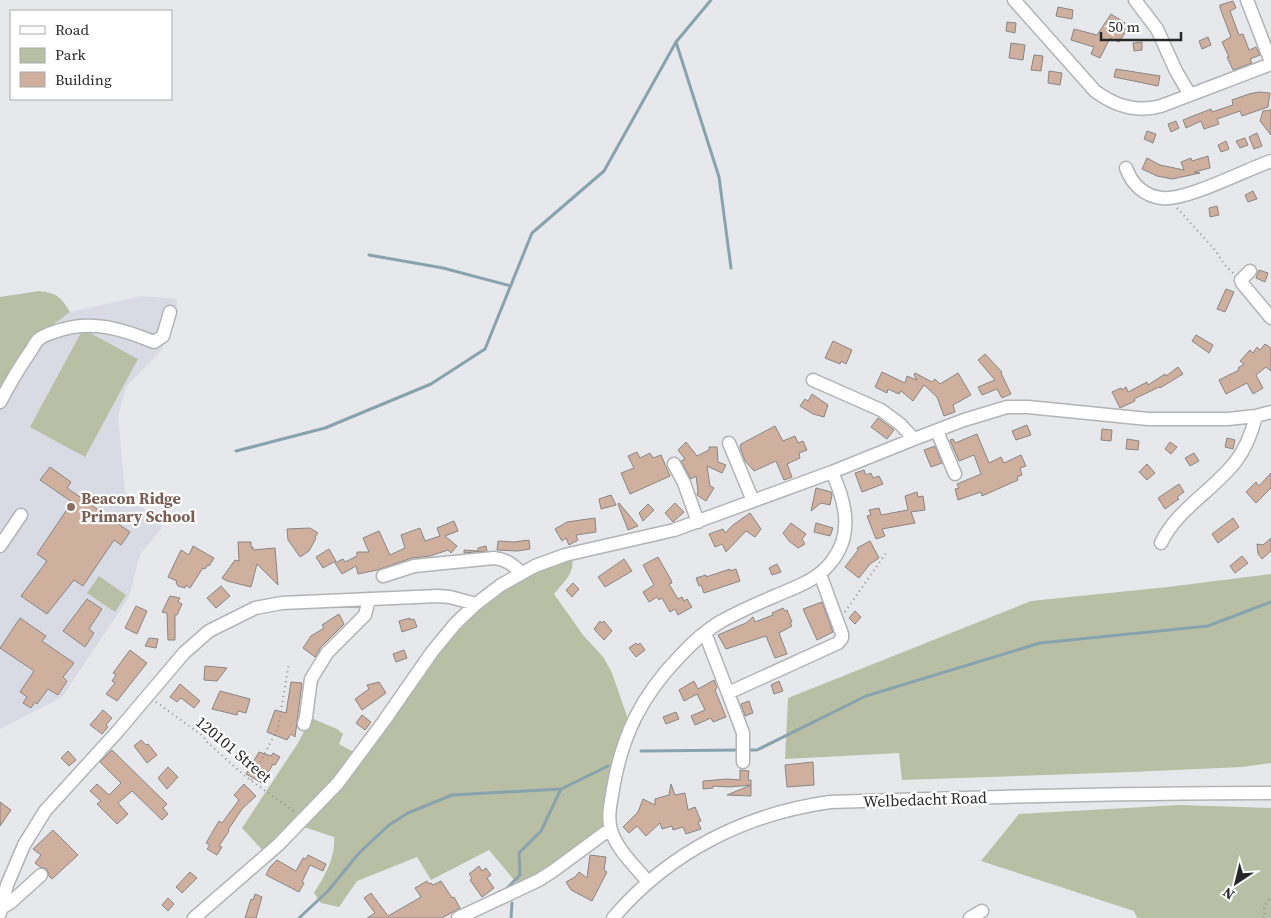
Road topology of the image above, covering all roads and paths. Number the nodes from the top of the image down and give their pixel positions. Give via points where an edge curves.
1 (1014, 0) edge
2 (1135, 0) edge
3 (1247, 0) edge
4 (1271, 63) edge
5 (1190, 95) junction
6 (1271, 161) edge
7 (1126, 168) dead end
8 (1172, 197) junction
9 (1246, 280) joint
10 (170, 312) dead end
11 (1271, 318) edge
12 (813, 380) dead end
13 (0, 402) edge
14 (1271, 412) edge
15 (1256, 416) junction
16 (937, 431) junction
17 (914, 439) junction
18 (730, 443) dead end
19 (674, 464) dead end
20 (832, 472) junction
21 (955, 474) dead end
22 (753, 501) junction
23 (21, 515) dead end
24 (698, 522) junction
25 (1161, 543) dead end
26 (0, 546) edge
27 (886, 553) dead end
28 (522, 573) junction
29 (820, 574) junction
30 (383, 576) dead end
31 (368, 599) junction
32 (476, 604) junction
33 (838, 623) junction
34 (705, 632) junction
35 (289, 663) dead end
36 (728, 693) junction
37 (148, 696) junction
38 (304, 724) dead end
39 (743, 753) dead end
40 (251, 780) junction
41 (1271, 793) edge
42 (305, 819) junction
43 (610, 829) junction
44 (6, 872) edge
45 (41, 875) dead end
46 (648, 882) junction
47 (1271, 896) edge
48 (1, 910) edge
49 (982, 911) dead end
50 (194, 918) edge
51 (458, 918) edge
52 (613, 918) edge
53 (970, 918) edge
54 (1263, 918) edge

1 - 5 street via 1105,99 1142,109
2 - 5 street via 1157,29
3 - 4 street
4 - 5 street
6 - 8 street
7 - 8 street via 1144,193
8 - 9 path via 1179,212 1224,264
9 - 11 street
10 - 13 street via 163,336 154,342 131,332 102,326 81,325 50,333 38,340
12 - 17 street via 881,410
14 - 15 street
15 - 16 street via 1203,420 1148,419 1016,406
15 - 25 street via 1238,460 1186,510
16 - 17 street
16 - 21 street
17 - 20 street
18 - 22 street
19 - 24 street
20 - 22 street
20 - 29 street via 843,500 846,526 837,554
22 - 24 street
23 - 26 street
24 - 28 street via 661,534 555,558
27 - 33 path
28 - 30 street via 502,558 494,558 414,566
28 - 32 street
29 - 33 street
29 - 34 street via 736,613
31 - 32 street via 438,596
31 - 37 street via 282,603 255,608 209,631 184,653
31 - 38 street via 365,615 327,653 311,679
32 - 42 street via 442,638 357,759
33 - 36 street via 843,636 838,643
34 - 36 street
34 - 43 street via 656,682 630,728 614,782
35 - 40 path via 278,728
36 - 39 street via 743,733
37 - 40 path, 120101 Street via 203,736
37 - 44 street via 52,802
40 - 42 path, 120101 Street
41 - 46 street, Welbedacht Road via 815,804 766,816 727,831 708,840
42 - 50 street
43 - 46 street
43 - 51 street via 539,880
44 - 48 street
45 - 48 street
46 - 52 street, Welbedacht Road
47 - 54 path via 1264,907
49 - 53 street

